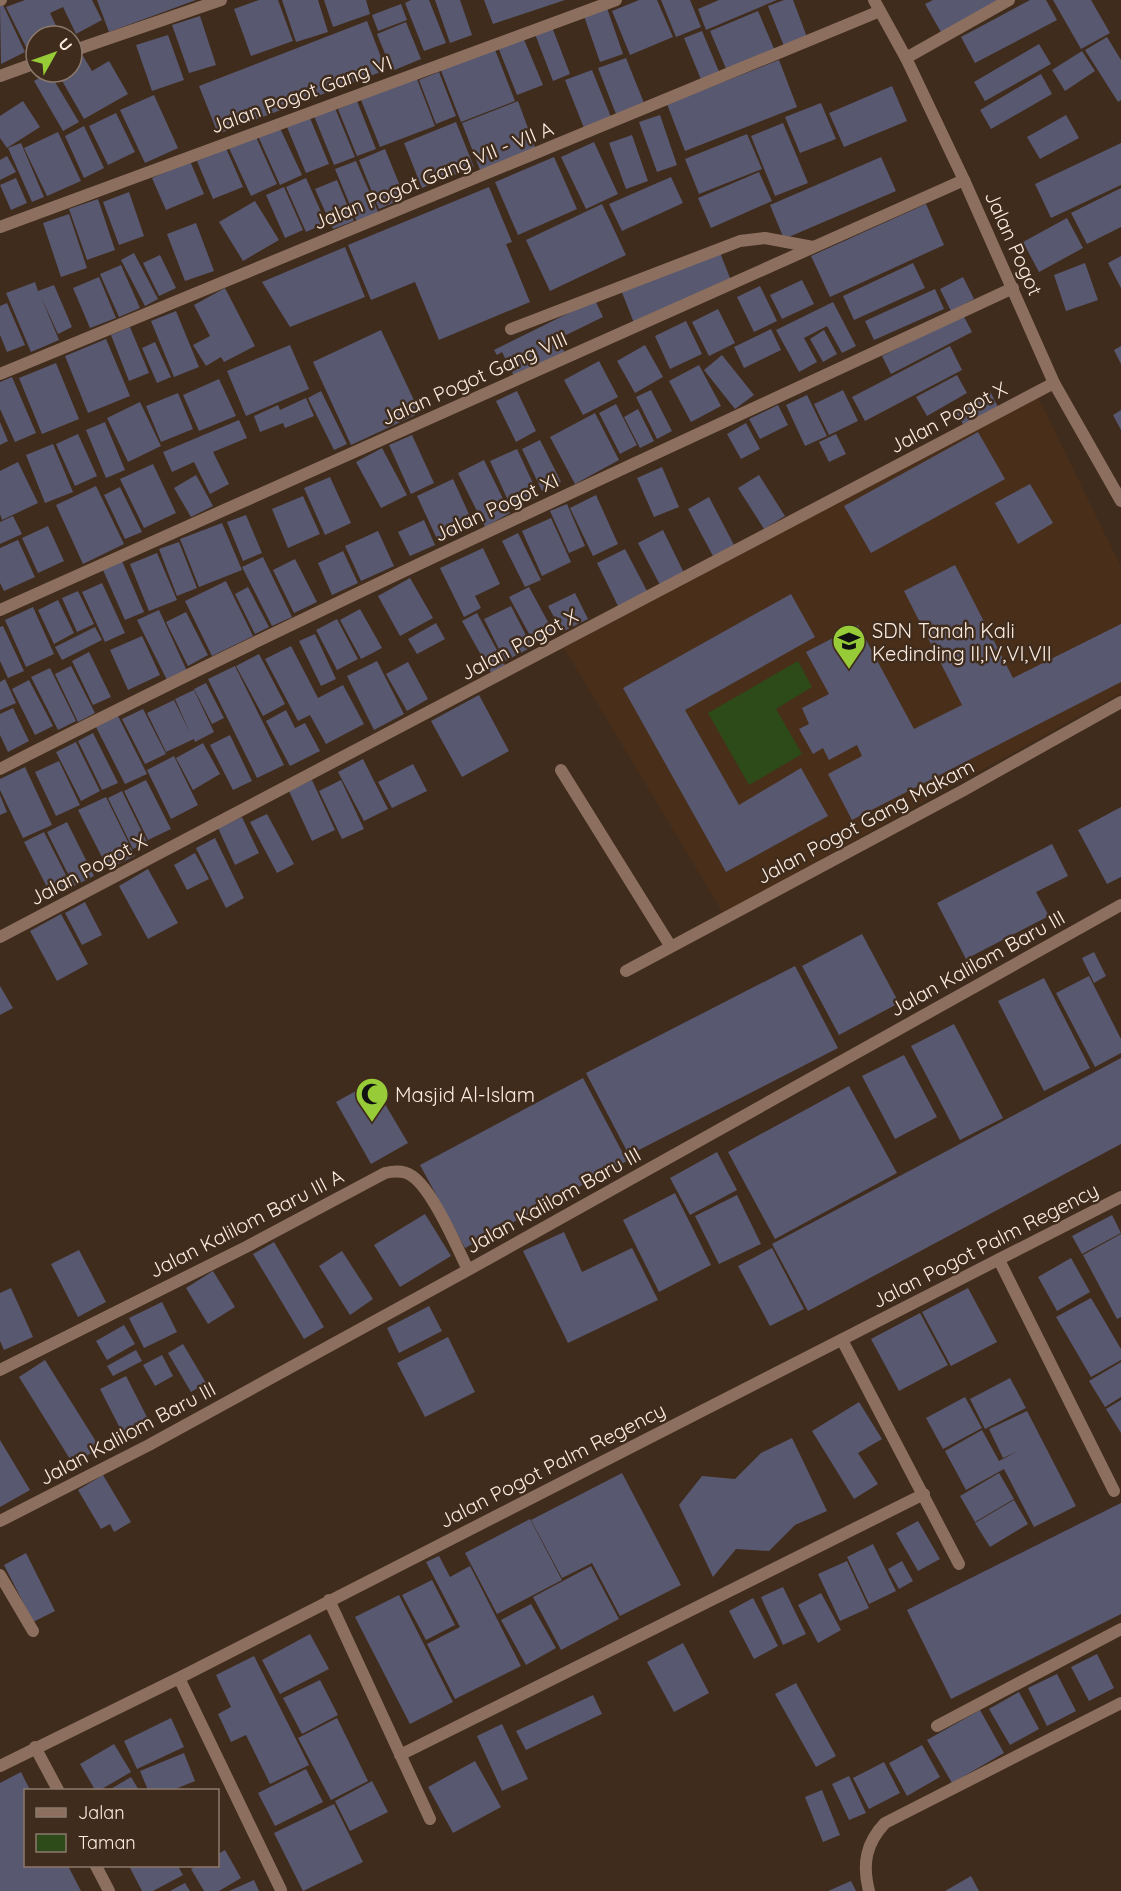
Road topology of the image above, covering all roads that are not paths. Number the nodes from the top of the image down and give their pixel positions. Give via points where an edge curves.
1 (221, 0) edge
2 (616, 0) edge
3 (1009, 0) edge
4 (877, 5) edge
5 (84, 47) edge
6 (906, 58) junction
7 (24, 67) edge
8 (0, 76) edge
9 (964, 180) junction
10 (0, 227) edge
11 (813, 248) junction
12 (1012, 288) junction
13 (511, 328) dead end
14 (0, 374) edge
15 (1054, 383) junction
16 (1121, 501) edge
17 (0, 610) edge
18 (1121, 702) edge
19 (0, 769) edge
20 (561, 770) dead end
21 (1121, 905) edge
22 (0, 937) edge
23 (671, 947) junction
24 (626, 971) dead end
25 (1121, 1197) edge
26 (999, 1260) junction
27 (468, 1270) junction
28 (842, 1340) junction
29 (0, 1370) edge
30 (1114, 1491) dead end
31 (924, 1494) junction
32 (0, 1521) edge
33 (959, 1564) dead end
34 (0, 1575) edge
35 (329, 1600) junction
36 (1121, 1629) edge
37 (33, 1631) dead end
38 (179, 1678) junction
39 (1121, 1703) edge
40 (937, 1726) dead end
41 (35, 1747) junction
42 (400, 1755) junction
43 (0, 1766) edge
44 (56, 1789) edge
45 (430, 1819) dead end
46 (97, 1867) edge
47 (281, 1890) edge
48 (109, 1891) edge
49 (869, 1891) edge

1 - 5 street
2 - 10 street, Jalan Pogot Gang VI
3 - 6 street
4 - 6 street, Jalan Pogot
4 - 14 street, Jalan Pogot Gang VII - VII A
6 - 9 street, Jalan Pogot
7 - 8 street
9 - 11 street, Jalan Pogot Gang VIII
9 - 12 street, Jalan Pogot
11 - 13 street via 765,237 740,241
11 - 17 street, Jalan Pogot Gang VIII
12 - 15 street, Jalan Pogot
12 - 19 street, Jalan Pogot XI via 430,560
15 - 16 street, Jalan Pogot
15 - 22 street, Jalan Pogot X
18 - 23 street, Jalan Pogot Gang Makam
20 - 23 street
21 - 27 street, Jalan Kalilom Baru III
23 - 24 street, Jalan Pogot Gang Makam
25 - 26 street, Jalan Pogot Palm Regency
26 - 28 street, Jalan Pogot Palm Regency
26 - 30 street
27 - 29 street, Jalan Kalilom Baru III A via 424,1187 412,1176 397,1171 385,1173
27 - 32 street, Jalan Kalilom Baru III via 149,1445
28 - 31 street
28 - 35 street, Jalan Pogot Palm Regency
31 - 33 street
31 - 42 street
34 - 37 street
35 - 38 street, Jalan Pogot Palm Regency
35 - 42 street
36 - 40 street
38 - 41 street, Jalan Pogot Palm Regency
38 - 47 street
39 - 49 street via 885,1823 873,1836 866,1857
41 - 43 street, Jalan Pogot Palm Regency
41 - 44 street
42 - 45 street
46 - 48 street

